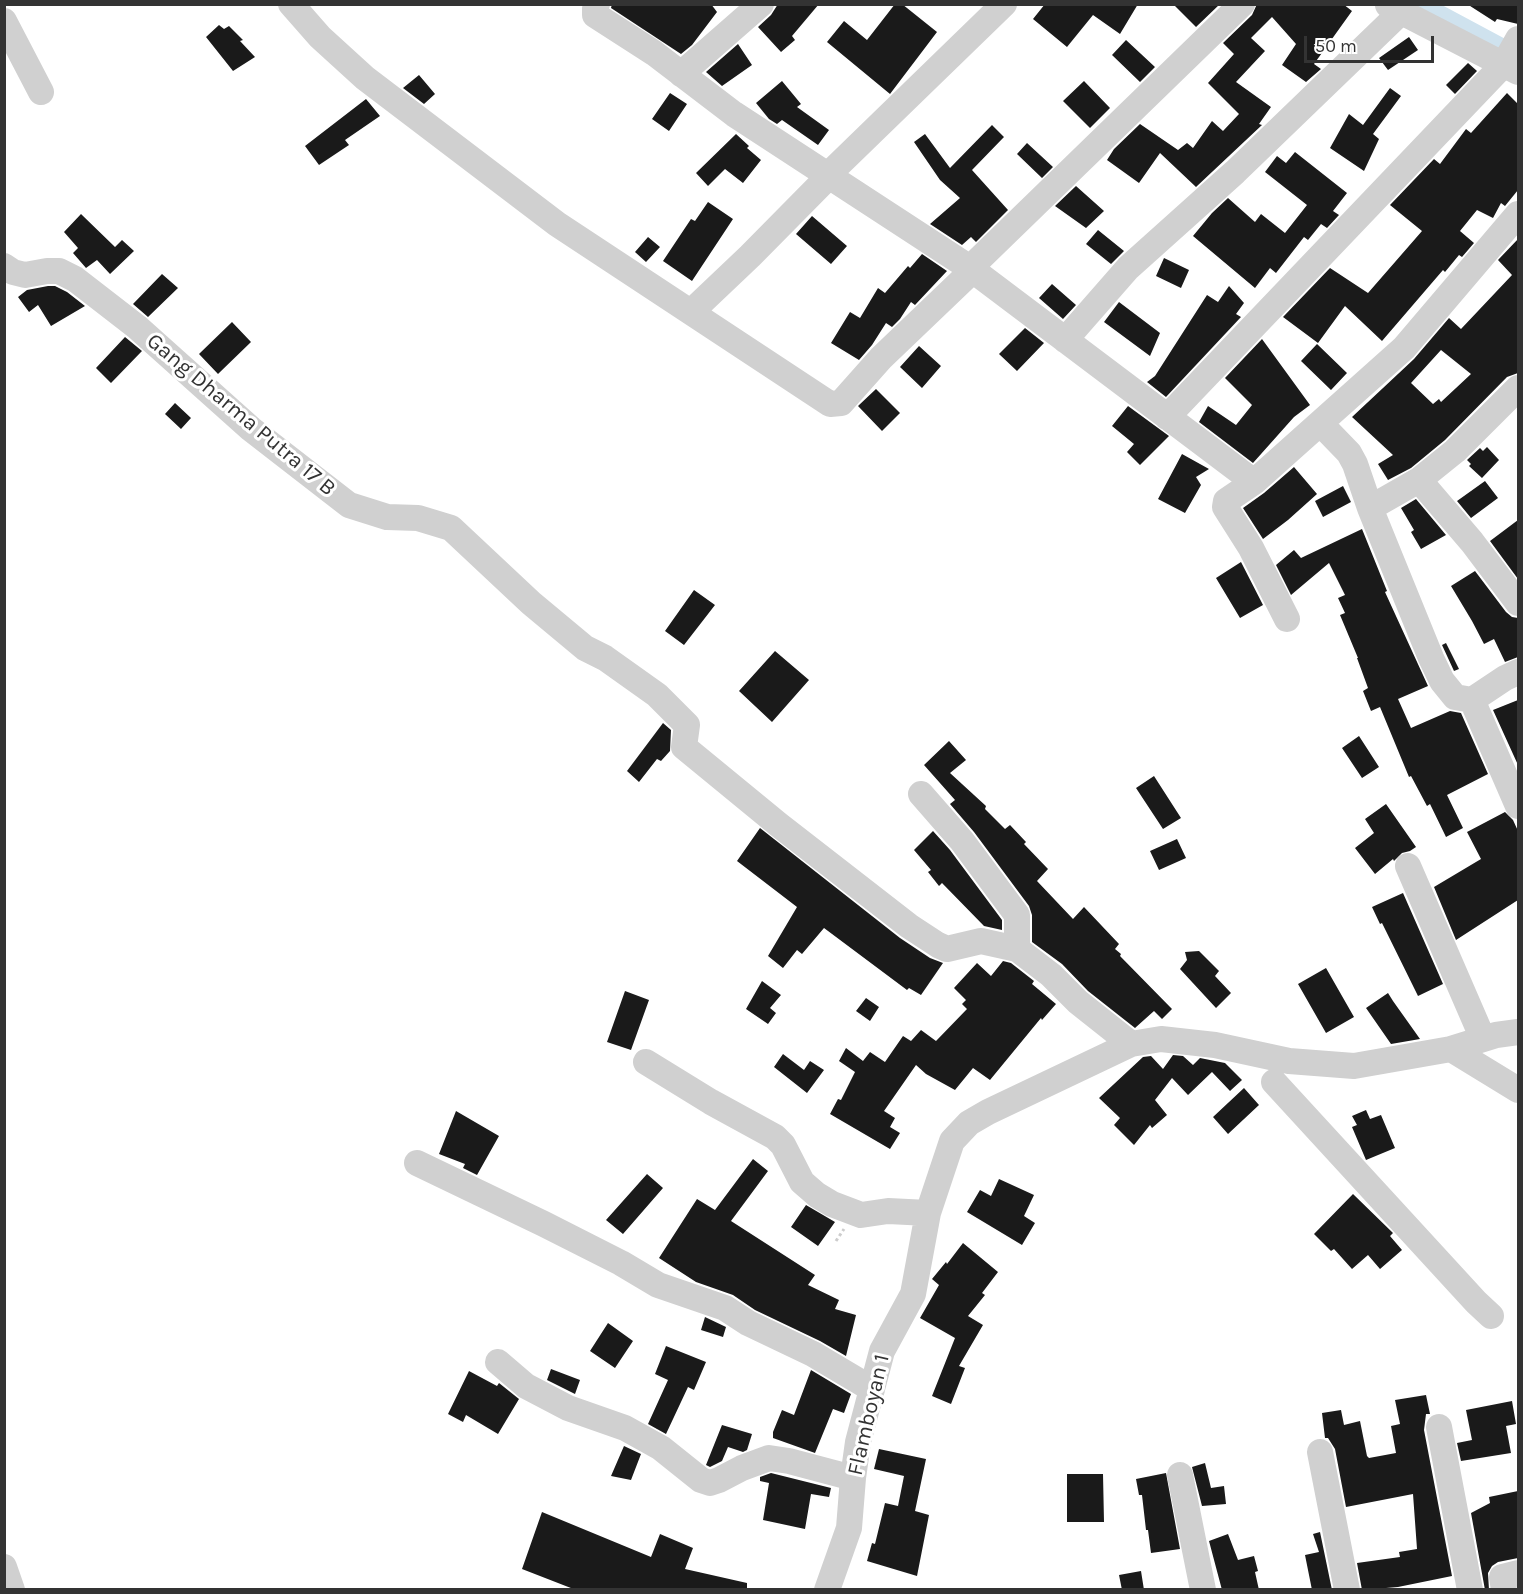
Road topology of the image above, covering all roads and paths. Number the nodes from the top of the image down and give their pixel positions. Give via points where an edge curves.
1 (291, 4) edge
2 (597, 4) edge
3 (761, 4) edge
4 (1004, 4) edge
5 (1242, 4) edge
6 (1398, 7) edge
7 (4, 21) edge
8 (1513, 55) edge
9 (681, 74) junction
10 (41, 92) dead end
11 (829, 176) junction
12 (1518, 214) edge
13 (4, 266) edge
14 (972, 269) junction
15 (691, 312) junction
16 (1065, 340) junction
17 (1518, 387) edge
18 (1167, 417) junction
19 (1320, 423) junction
20 (1419, 480) junction
21 (1254, 482) junction
22 (1370, 508) junction
23 (1518, 603) edge
24 (1287, 619) dead end
25 (1518, 672) edge
26 (1472, 700) junction
27 (921, 794) dead end
28 (1518, 806) edge
29 (1408, 866) dead end
30 (1017, 949) junction
31 (1518, 1032) edge
32 (1483, 1039) junction
33 (1131, 1044) junction
34 (1451, 1049) junction
35 (1289, 1061) junction
36 (646, 1062) dead end
37 (1518, 1090) edge
38 (417, 1163) dead end
39 (928, 1213) junction
40 (1491, 1316) dead end
41 (498, 1362) dead end
42 (872, 1389) junction
43 (1439, 1427) dead end
44 (1320, 1452) dead end
45 (1180, 1475) dead end
46 (853, 1478) junction
47 (4, 1567) edge
48 (1518, 1573) edge
49 (12, 1590) edge
50 (827, 1590) edge
51 (1203, 1590) edge
52 (1347, 1590) edge
53 (1470, 1590) edge
54 (1504, 1590) edge

1 - 15 street via 365,78 556,224
2 - 9 street via 595,15
3 - 9 street
4 - 11 street
5 - 14 street
6 - 8 street
6 - 16 street via 1204,201 1128,268
7 - 10 street
8 - 18 street
9 - 11 street
11 - 14 street
11 - 15 street
12 - 19 street via 1404,348
13 - 30 street, Gang Dharma Putra 17 B via 25,275 59,271 75,279 137,327 251,429 349,505 387,517 418,518 451,528 585,648 657,695 687,725 684,747 909,926 947,949 981,942
14 - 15 street via 836,404 830,404
14 - 16 street
16 - 18 street
17 - 20 street via 1455,451
18 - 21 street
19 - 21 street
19 - 22 street via 1352,458
20 - 22 street
20 - 23 street
21 - 24 street via 1226,501 1225,507
22 - 26 street via 1442,681 1455,697
25 - 26 street
26 - 28 street
27 - 30 street via 1017,915
29 - 32 street
30 - 33 street
31 - 32 street
32 - 34 street
33 - 35 street via 1161,1040 1215,1044
33 - 39 street, Flamboyan 1 via 969,1123 952,1141
34 - 35 street via 1354,1066
34 - 37 street
35 - 40 street via 1269,1086
36 - 39 street via 775,1137 802,1182 832,1204 861,1215 888,1211
38 - 42 street via 658,1285 725,1308
39 - 42 street, Flamboyan 1 via 913,1294 882,1351
41 - 46 street via 526,1386 567,1408 625,1428 710,1483 769,1458
42 - 46 street, Flamboyan 1
43 - 53 street
44 - 52 street
45 - 51 street
46 - 50 street, Flamboyan 1 via 849,1528
47 - 49 street
48 - 54 street via 1502,1577

